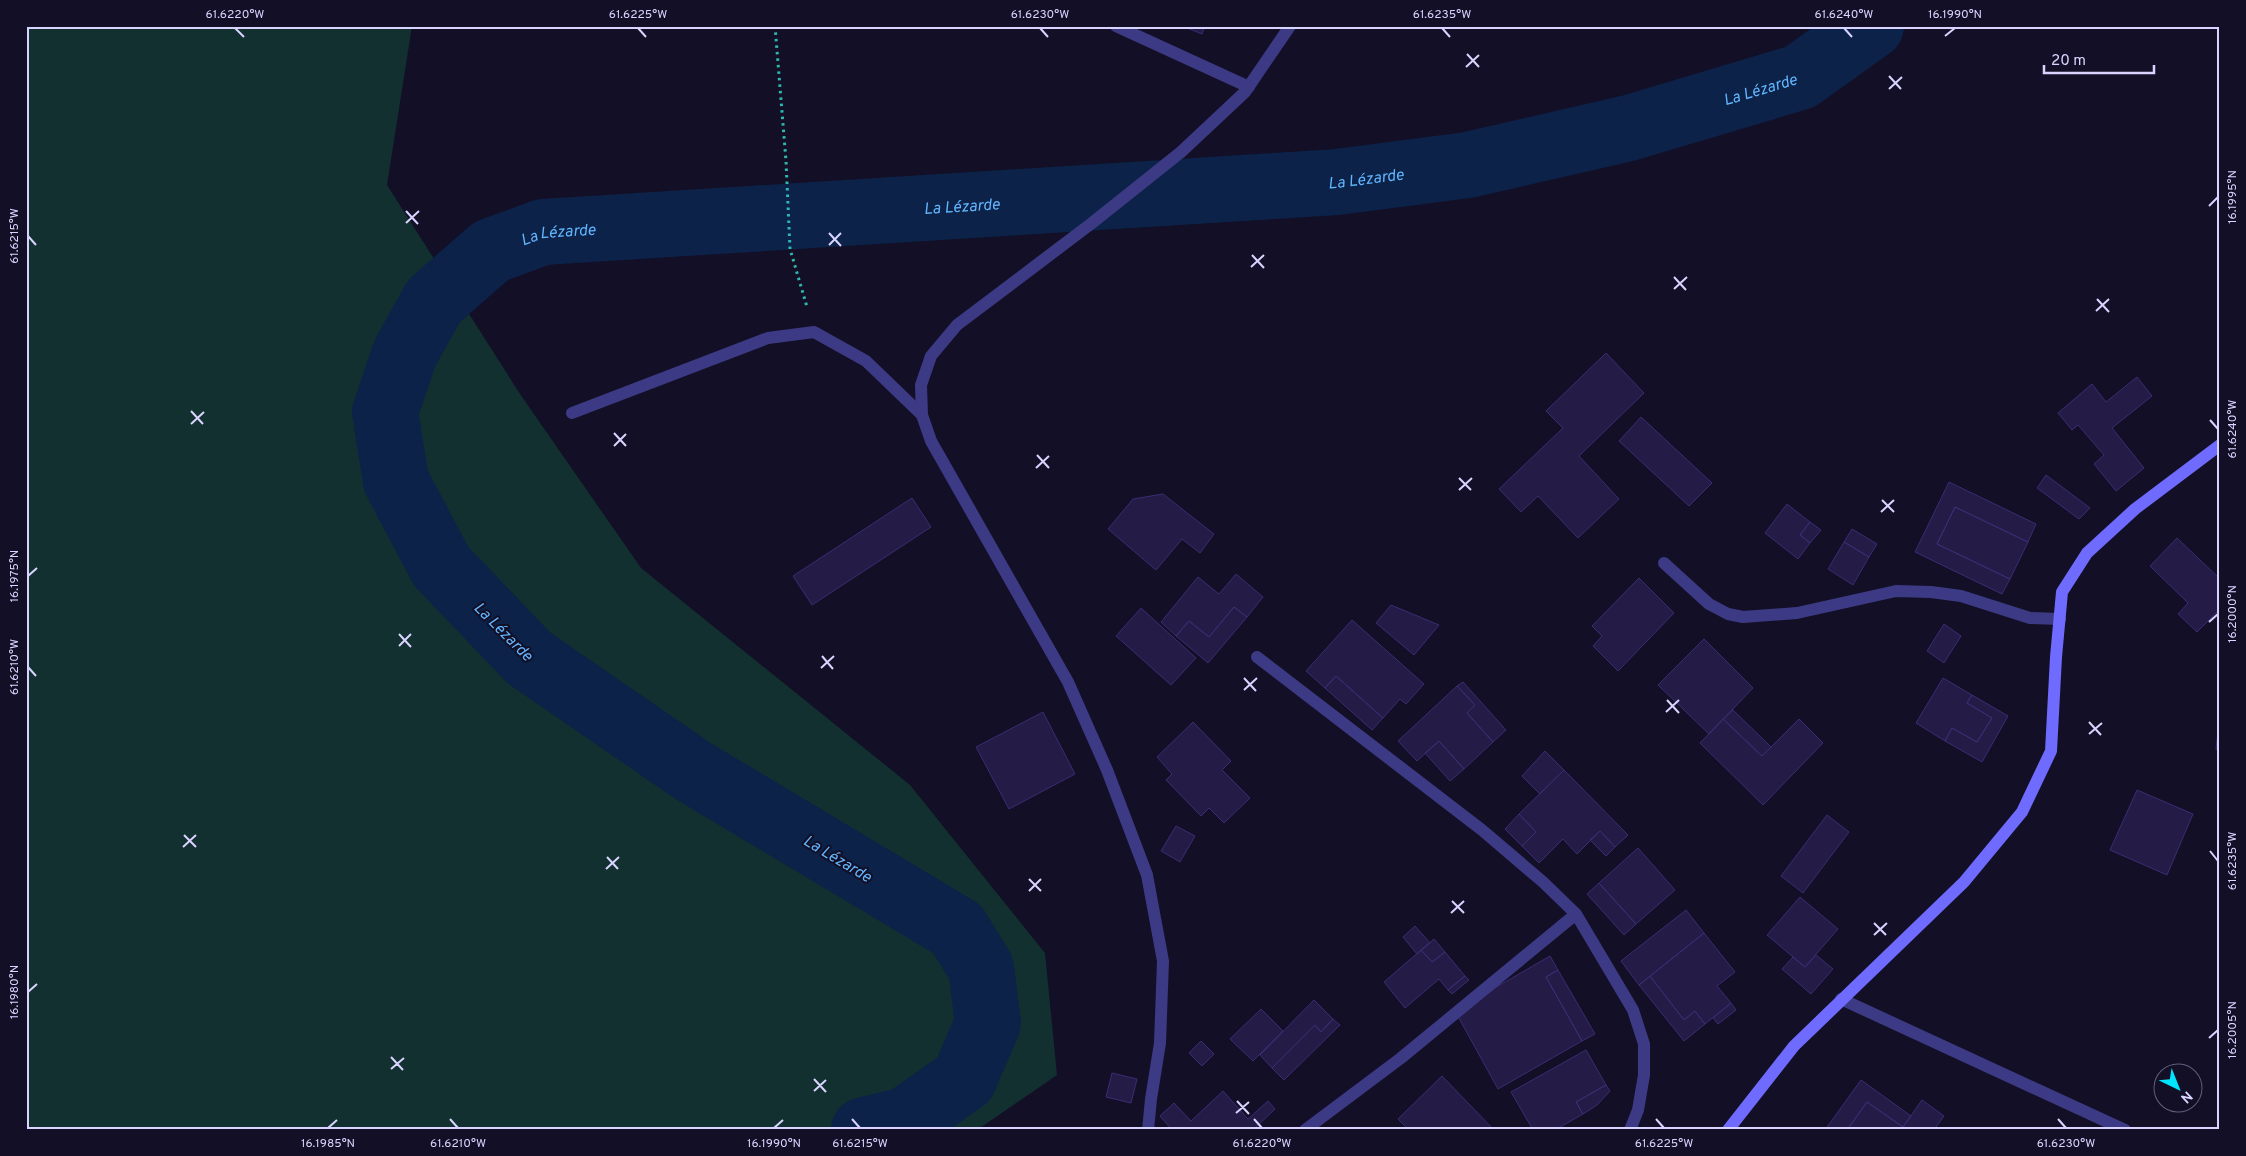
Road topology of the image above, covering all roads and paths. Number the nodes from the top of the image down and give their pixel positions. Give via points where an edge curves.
1 (775, 26) edge
2 (1116, 26) edge
3 (1290, 26) edge
4 (1249, 87) junction
5 (814, 332) junction
6 (572, 413) dead end
7 (922, 414) junction
8 (2220, 445) edge
9 (1664, 563) dead end
10 (2060, 619) junction
11 (1257, 657) dead end
12 (1576, 914) junction
13 (1840, 999) junction
14 (1148, 1130) edge
15 (1305, 1130) edge
16 (1630, 1130) edge
17 (1728, 1130) edge
18 (2125, 1130) edge

1 - 5 path via 790,249
2 - 4 street
3 - 4 street
4 - 7 street via 1181,152 957,325 931,356 921,385
5 - 6 street via 768,338
5 - 7 street via 866,361
7 - 14 street via 931,441 1068,682 1107,770 1147,875 1163,962 1160,1043
8 - 10 main road via 2135,509 2087,553 2062,592
9 - 10 street via 1709,604 1728,614 1797,612 1896,591 1961,596 2030,618
10 - 13 main road via 2051,751 2022,812 1964,882
11 - 12 street via 1482,830
12 - 15 street via 1401,1058
12 - 16 street via 1633,1010 1644,1044 1644,1076 1638,1110
13 - 17 main road via 1794,1046
13 - 18 street

